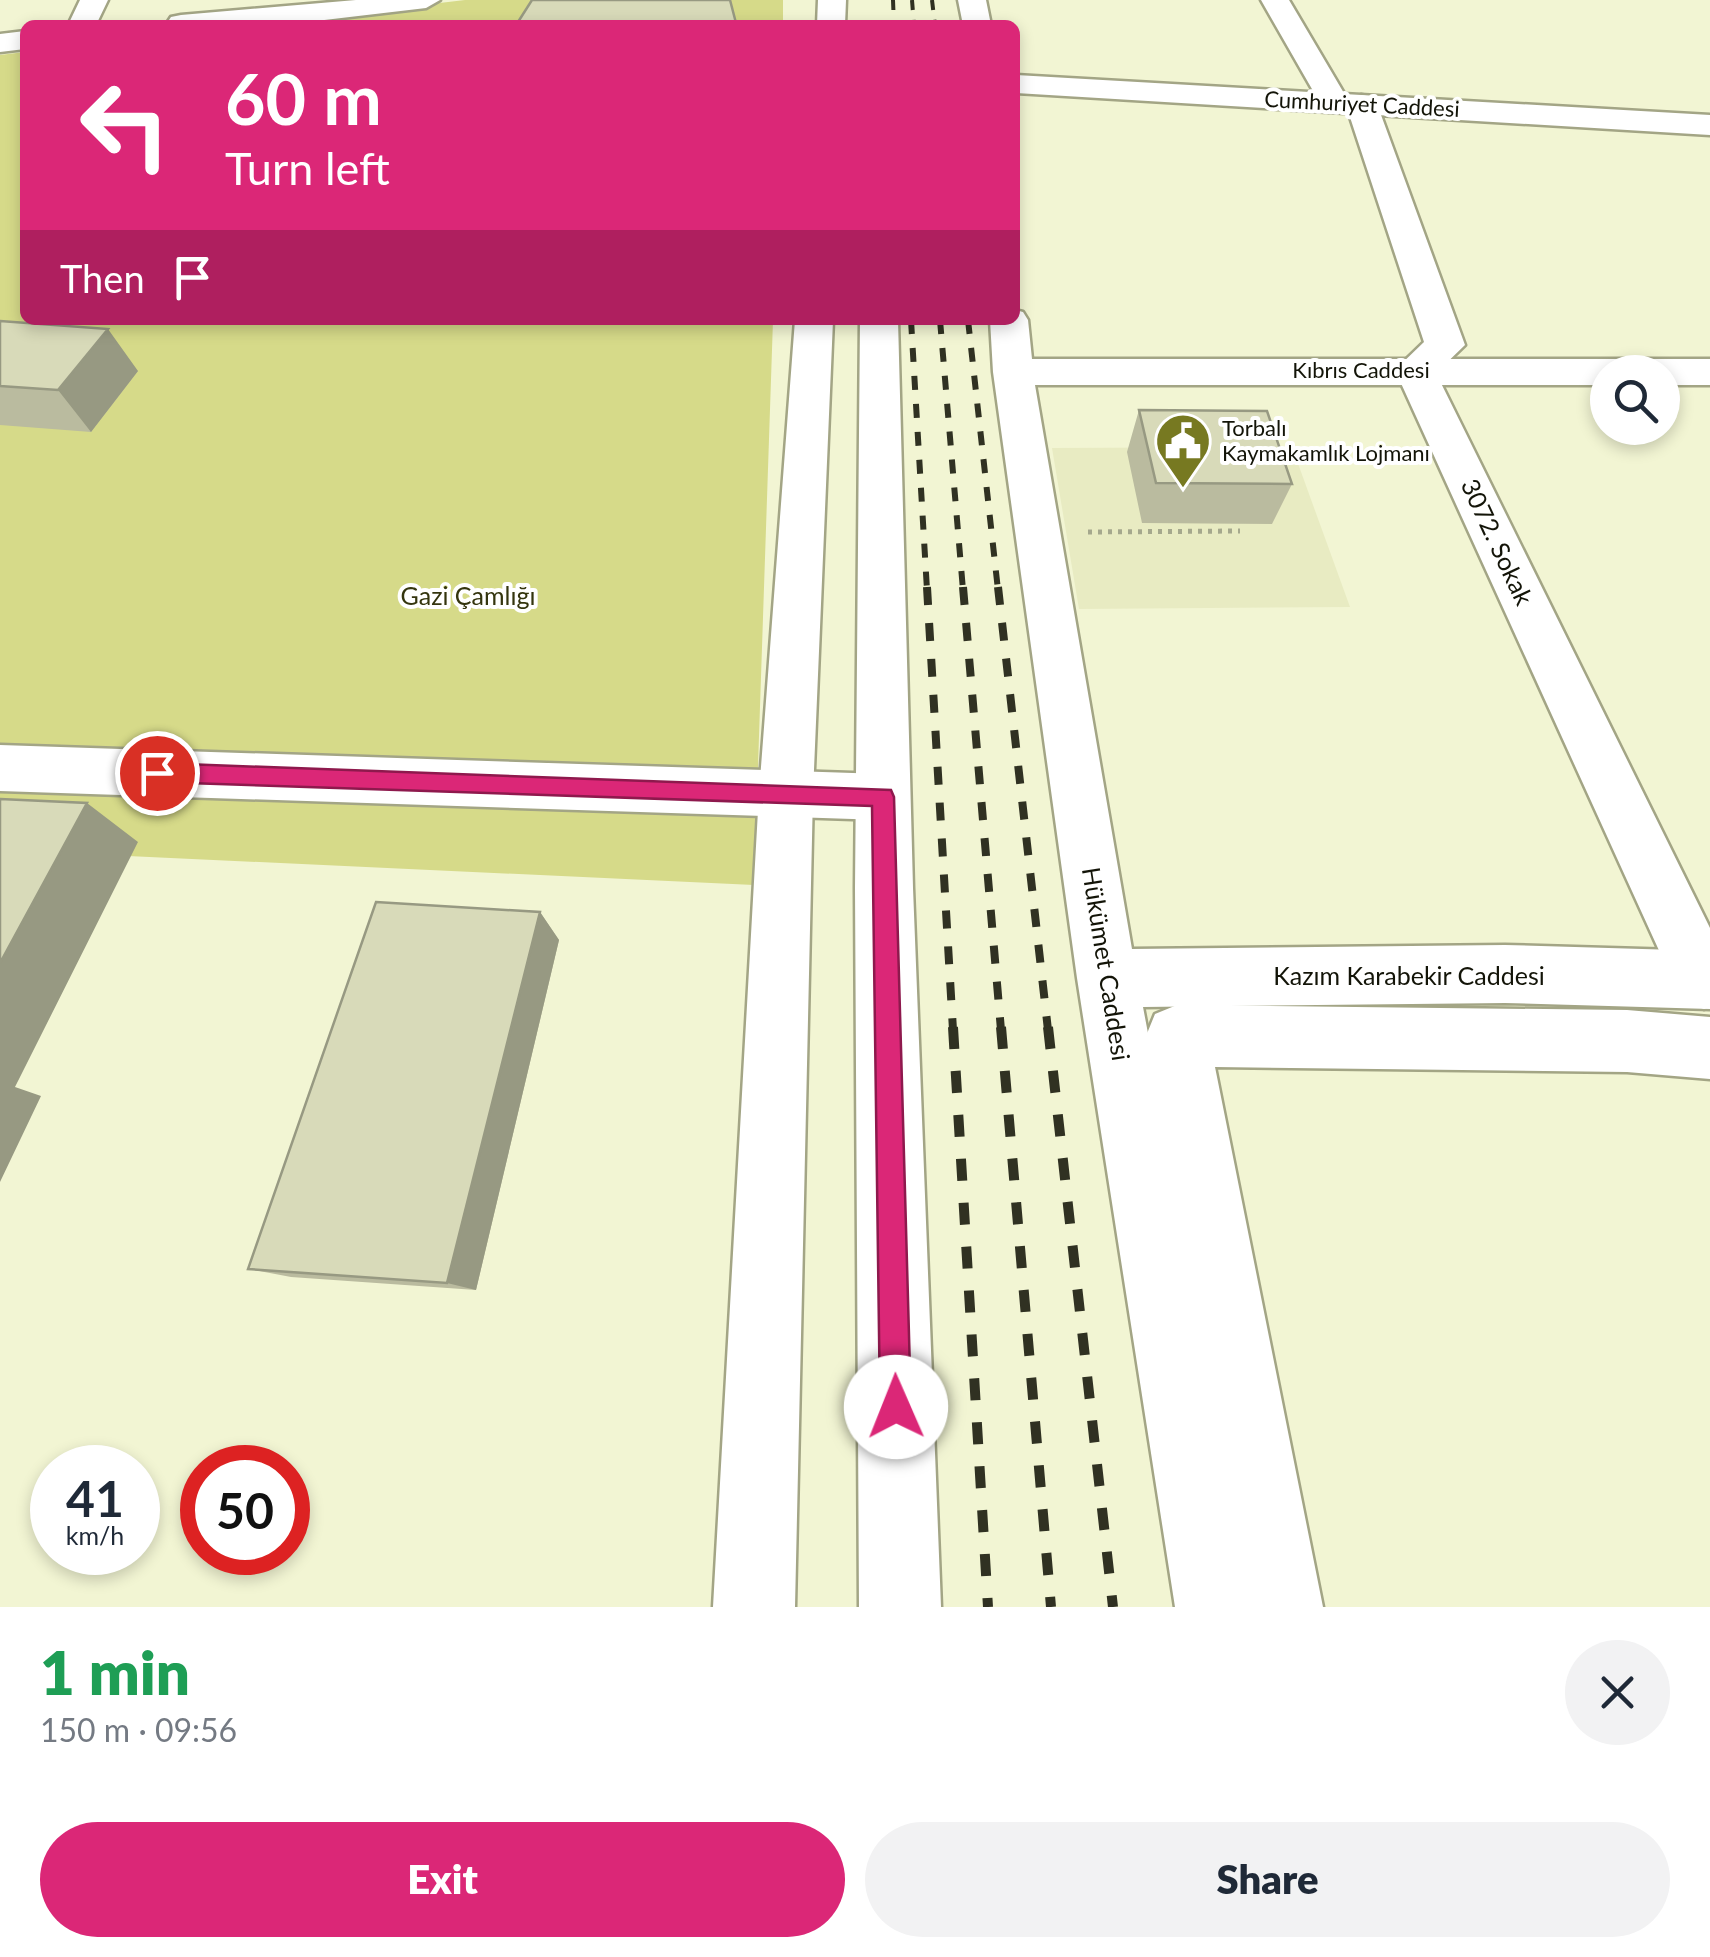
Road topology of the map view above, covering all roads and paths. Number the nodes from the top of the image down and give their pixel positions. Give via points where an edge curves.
1 (358, 0) edge
2 (426, 0) edge
3 (1274, 0) edge
4 (204, 20) edge
5 (232, 20) edge
6 (1020, 84) edge
7 (1348, 104) junction
8 (1710, 125) edge
9 (814, 325) edge
10 (878, 325) edge
11 (1011, 346) edge
12 (1415, 370) junction
13 (1710, 372) edge
14 (1240, 530) dead end
15 (1037, 532) junction
16 (0, 768) edge
17 (786, 794) junction
18 (883, 797) junction
19 (1107, 978) junction
20 (1707, 980) edge
21 (1710, 1048) edge
22 (754, 1607) edge
23 (900, 1607) edge
24 (1216, 1607) edge
25 (1282, 1607) edge

1 - 4 main road
2 - 5 main road
3 - 7 main road
6 - 7 main road, Cumhuriyet Caddesi
7 - 8 main road, Cumhuriyet Caddesi
7 - 12 main road via 1445,345
9 - 17 main road
10 - 18 main road
11 - 12 main road, Kıbrıs Caddesi
11 - 15 main road, Hükümet Caddesi
12 - 13 main road, Kıbrıs Caddesi
12 - 20 main road, 3072. Sokak
14 - 15 path
15 - 19 main road, Hükümet Caddesi
16 - 17 main road
17 - 18 main road
17 - 22 main road
18 - 23 main road
19 - 20 main road, Kazım Karabekir Caddesi via 1505,974
19 - 24 main road, Hükümet Caddesi
21 - 25 main road via 1627,1041 1177,1036

